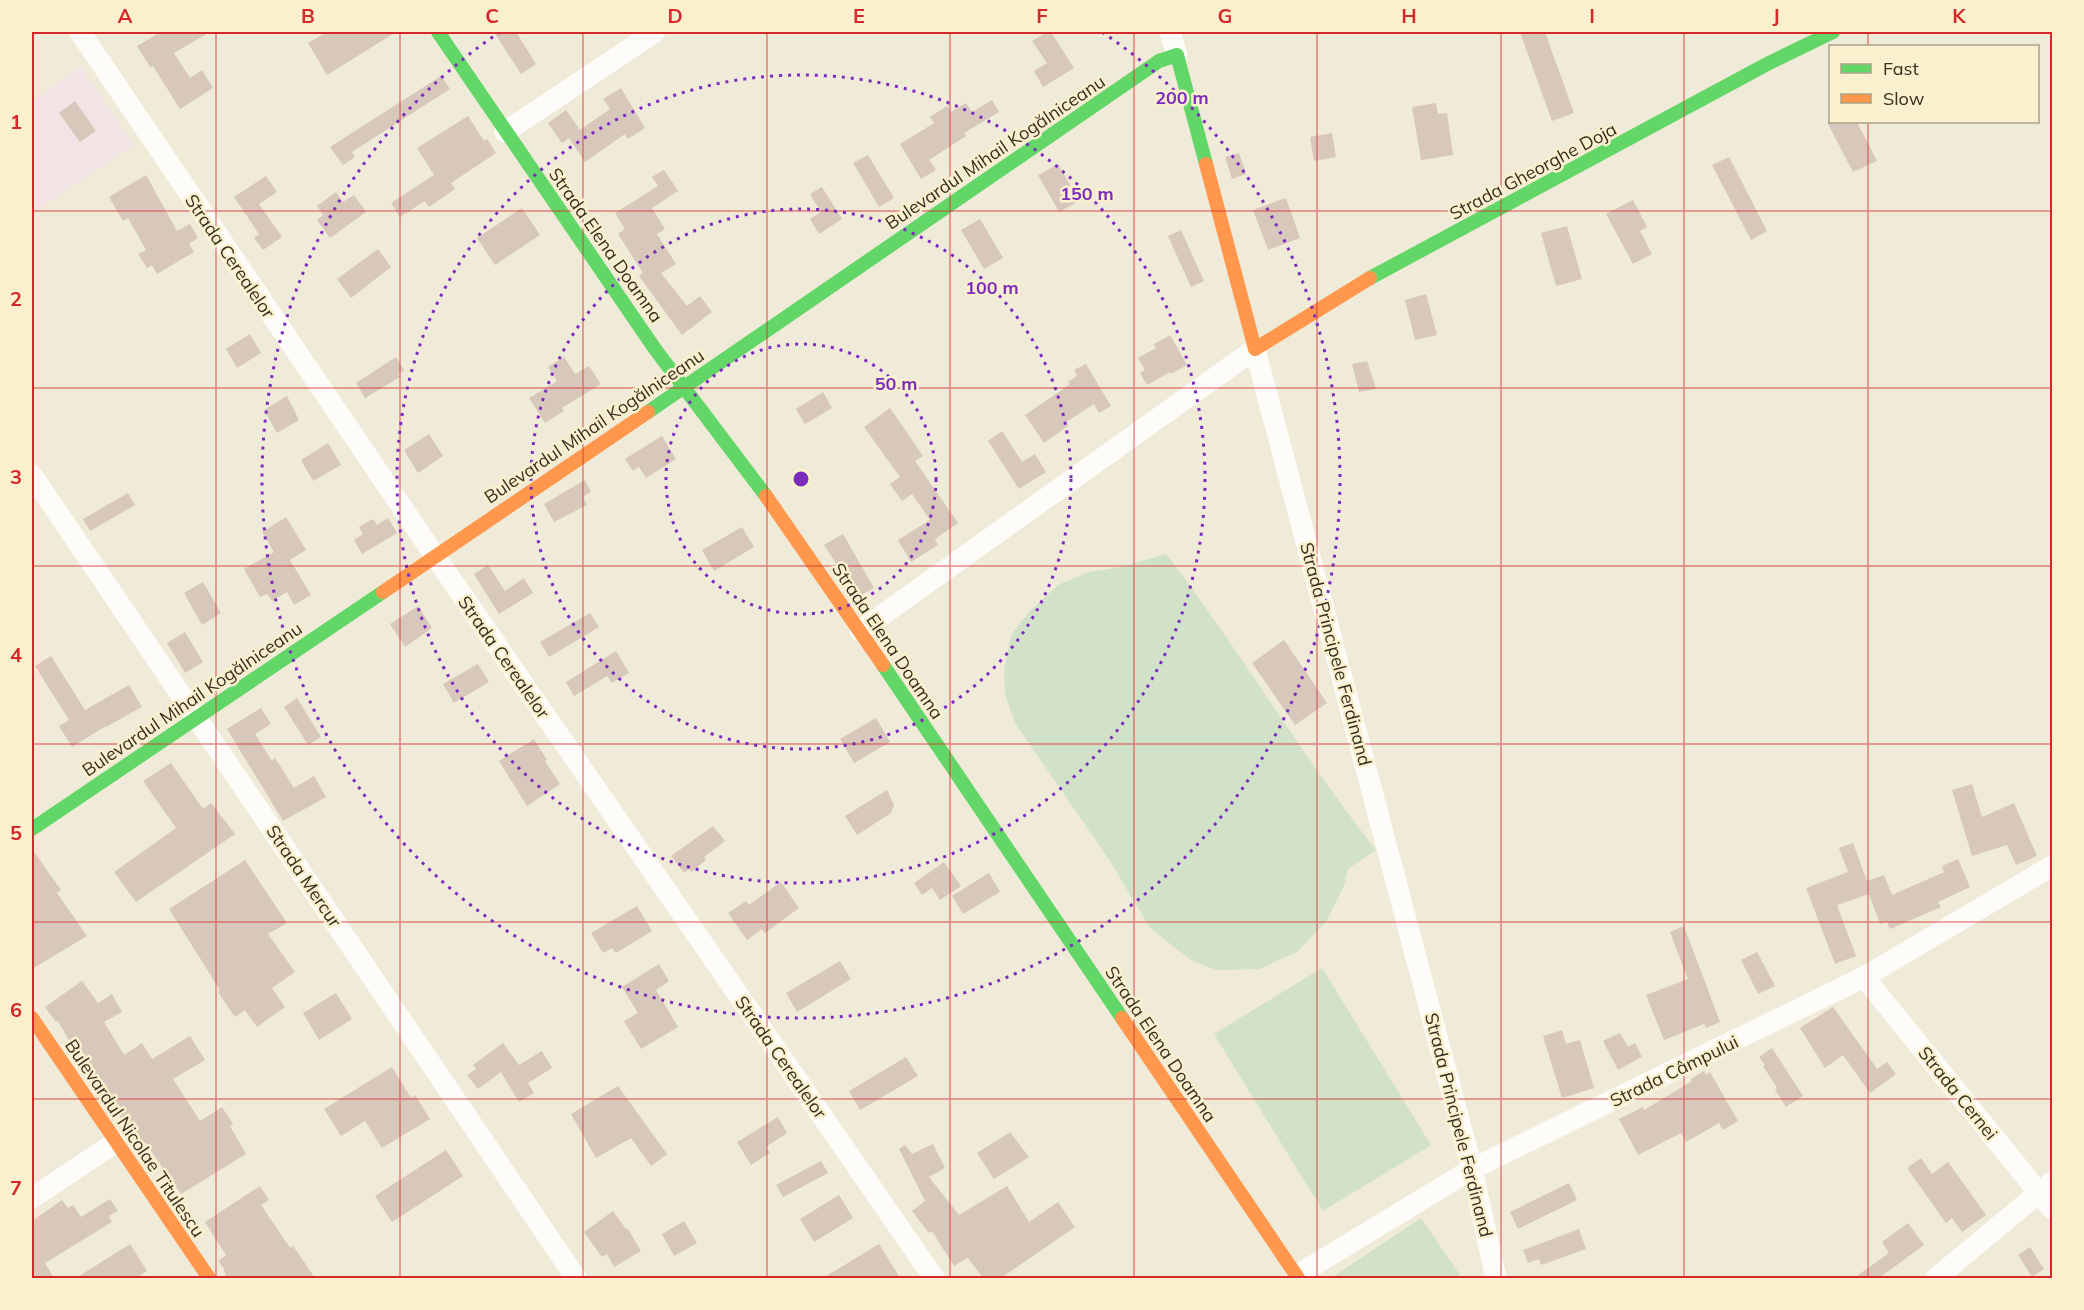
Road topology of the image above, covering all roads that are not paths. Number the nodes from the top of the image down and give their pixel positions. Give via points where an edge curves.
1 (80, 32) edge
2 (438, 32) edge
3 (655, 32) edge
4 (1170, 32) edge
5 (1833, 32) edge
6 (1177, 55) junction
7 (505, 132) junction
8 (1255, 349) junction
9 (684, 387) junction
10 (32, 475) edge
11 (435, 556) junction
12 (860, 631) junction
13 (197, 718) junction
14 (32, 829) edge
15 (2052, 866) edge
16 (1864, 977) junction
17 (32, 1017) edge
18 (116, 1142) junction
19 (1472, 1169) junction
20 (2048, 1194) edge
21 (32, 1198) edge
22 (1297, 1277) edge
23 (209, 1278) edge
24 (576, 1278) edge
25 (934, 1278) edge
26 (1496, 1278) edge
27 (1936, 1278) edge

1 - 11 street, Strada Cerealelor
2 - 7 main road, Strada Elena Doamna
3 - 7 street
4 - 6 street, Strada Principele Ferdinand
5 - 8 main road, Strada Gheorghe Doja via 1358,284
6 - 8 main road, Strada Principele Ferdinand
6 - 9 main road, Bulevardul Mihail Kogălniceanu via 1159,61
7 - 9 main road, Strada Elena Doamna
8 - 12 street
8 - 19 street, Strada Principele Ferdinand
9 - 11 main road, Bulevardul Mihail Kogălniceanu
9 - 12 main road, Strada Elena Doamna via 753,477
10 - 13 street, Strada Mercur
11 - 13 main road, Bulevardul Mihail Kogălniceanu
11 - 25 street, Strada Cerealelor
12 - 22 main road, Strada Elena Doamna
13 - 14 main road, Bulevardul Mihail Kogălniceanu
13 - 24 street, Strada Mercur
15 - 16 street, Strada Câmpului
16 - 19 street, Strada Câmpului
16 - 20 street, Strada Cernei
17 - 18 main road, Bulevardul Nicolae Titulescu
18 - 21 street
18 - 23 main road, Bulevardul Nicolae Titulescu
19 - 22 street, Strada Câmpului
19 - 26 street, Strada Principele Ferdinand
20 - 27 street

